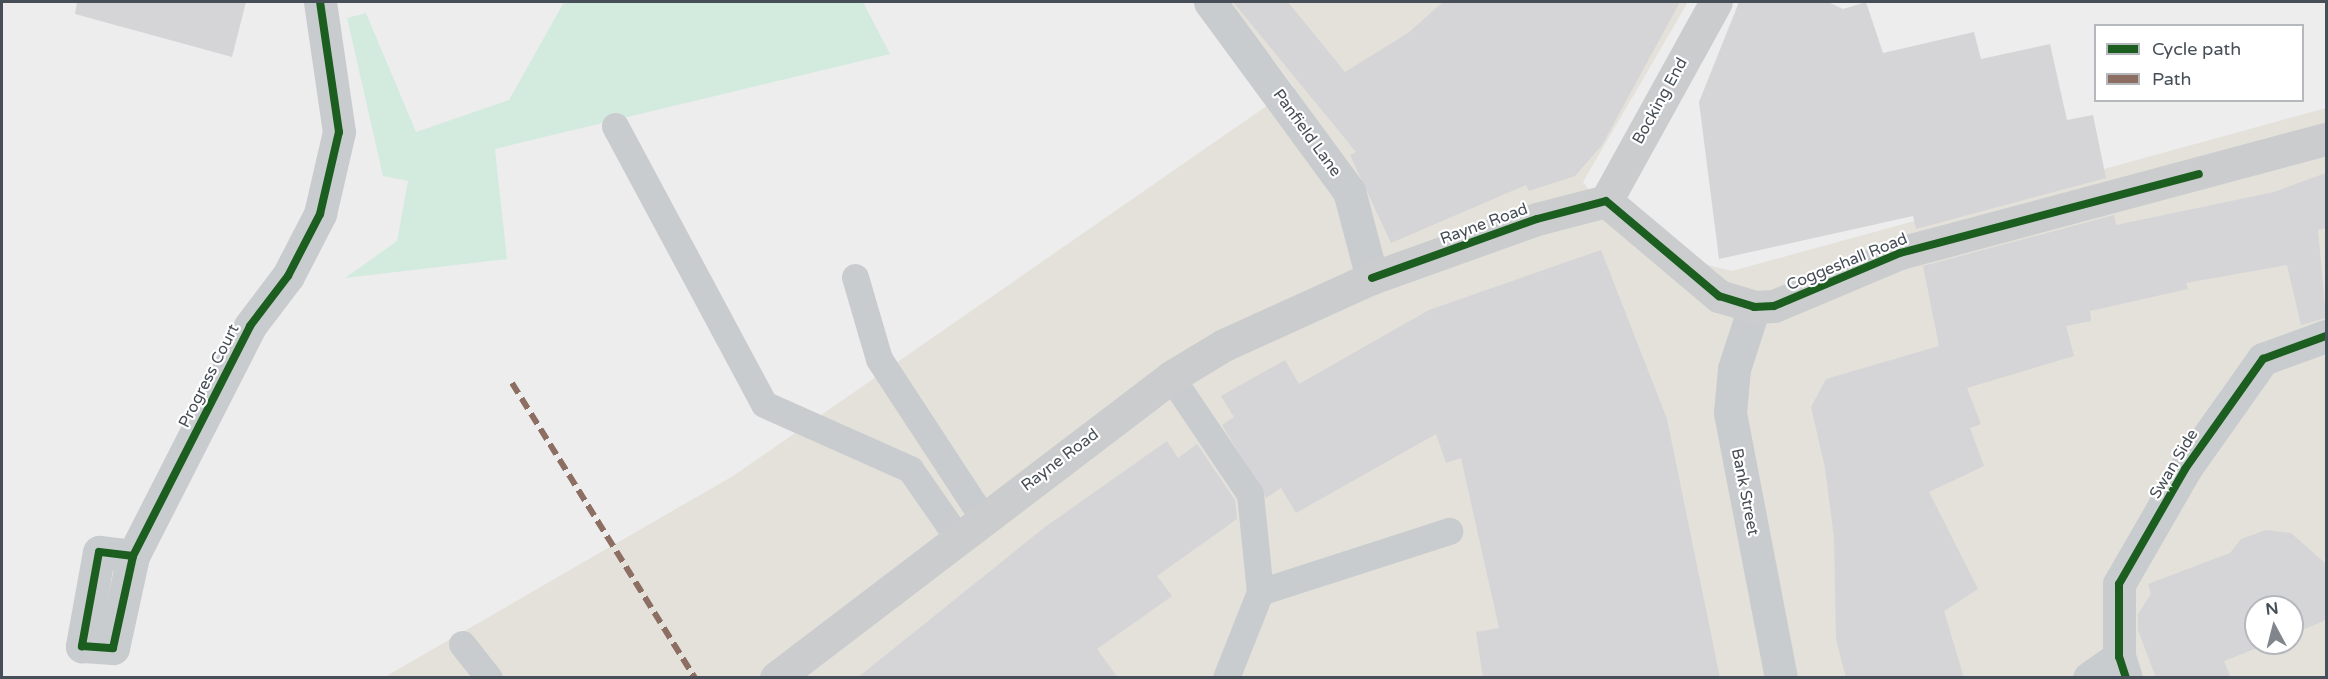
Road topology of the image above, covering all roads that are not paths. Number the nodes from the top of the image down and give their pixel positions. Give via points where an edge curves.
1 (320, 2) edge
2 (1210, 2) edge
3 (1716, 2) edge
4 (615, 126) dead end
5 (2326, 139) edge
6 (1606, 201) junction
7 (855, 277) dead end
8 (1372, 278) junction
9 (1754, 307) junction
10 (2326, 336) edge
11 (1171, 377) junction
12 (983, 518) junction
13 (1449, 531) dead end
14 (958, 538) junction
15 (133, 556) dead end
16 (1260, 592) junction
17 (462, 644) dead end
18 (2123, 668) edge
19 (489, 678) edge
20 (776, 678) edge
21 (1226, 678) edge
22 (1781, 678) edge
23 (2089, 678) edge

1 - 15 street, Progress Court via 339,132 320,214 288,276 250,326
2 - 8 street, Panfield Lane via 1349,190
3 - 6 main road, Bocking End
4 - 14 lane via 764,404 910,469
5 - 9 main road, Coggeshall Road via 1900,253 1791,300
6 - 8 main road, Rayne Road via 1537,219
6 - 9 main road via 1635,221 1704,287
7 - 12 lane via 879,359
8 - 11 main road, Rayne Road via 1224,345
9 - 22 street, Bank Street via 1734,369 1730,413
10 - 18 street, Swan Side via 2264,359 2185,470 2119,584
11 - 12 main road, Rayne Road
11 - 16 lane via 1250,494
12 - 14 main road, Rayne Road
13 - 16 lane
14 - 20 main road, Rayne Road
16 - 21 lane
17 - 19 lane
18 - 23 street, Swan Side

